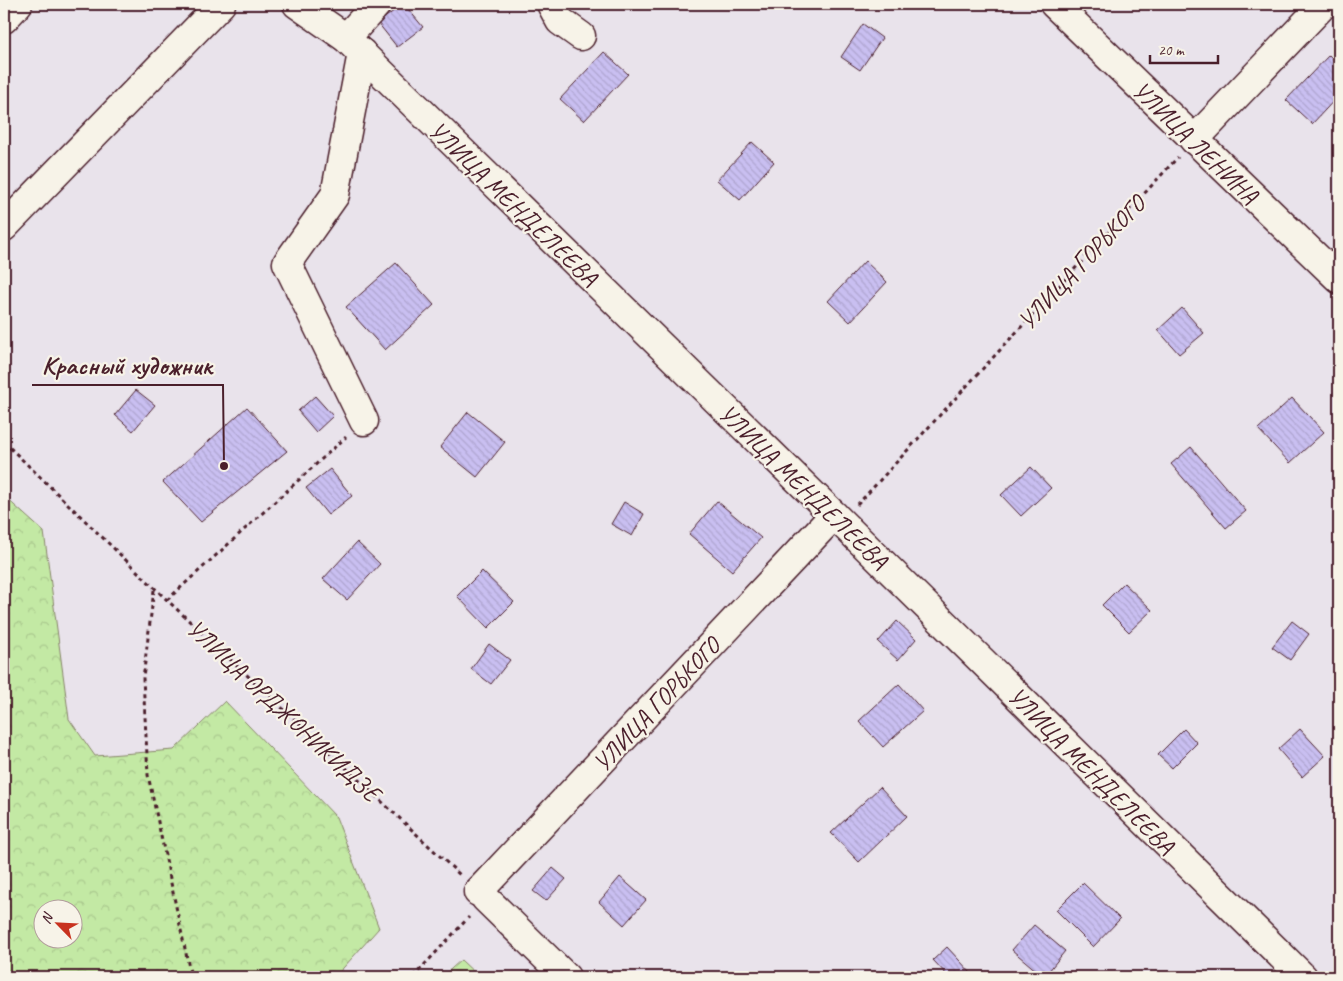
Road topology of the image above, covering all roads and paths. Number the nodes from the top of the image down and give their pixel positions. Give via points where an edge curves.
1 (18, 4) edge
2 (221, 4) edge
3 (297, 4) edge
4 (377, 4) edge
5 (551, 4) edge
6 (1054, 4) edge
7 (1324, 4) edge
8 (4, 19) edge
9 (581, 36) dead end
10 (354, 46) junction
11 (1194, 140) junction
12 (4, 227) edge
13 (1339, 279) edge
14 (364, 421) joint
15 (4, 442) edge
16 (837, 519) junction
17 (154, 590) dead end
18 (167, 600) junction
19 (482, 896) junction
20 (191, 977) edge
21 (413, 977) edge
22 (566, 977) edge
23 (1303, 977) edge

1 - 8 main road
2 - 12 main road
3 - 10 main road, УЛИЦА МЕНДЕЛЕЕВА
4 - 10 main road
5 - 9 main road via 560,20
6 - 11 main road, УЛИЦА ЛЕНИНА
7 - 11 main road
10 - 14 main road via 335,196 287,263
10 - 16 main road, УЛИЦА МЕНДЕЛЕЕВА
11 - 13 main road, УЛИЦА ЛЕНИНА
11 - 16 path, УЛИЦА ГОРЬКОГО
14 - 18 path
15 - 18 path, УЛИЦА ОРДЖОНИКИДЗЕ
16 - 19 main road, УЛИЦА ГОРЬКОГО
16 - 23 main road, УЛИЦА МЕНДЕЛЕЕВА
17 - 20 path via 143,678 148,775
18 - 19 path, УЛИЦА ОРДЖОНИКИДЗЕ
19 - 21 path
19 - 22 main road

